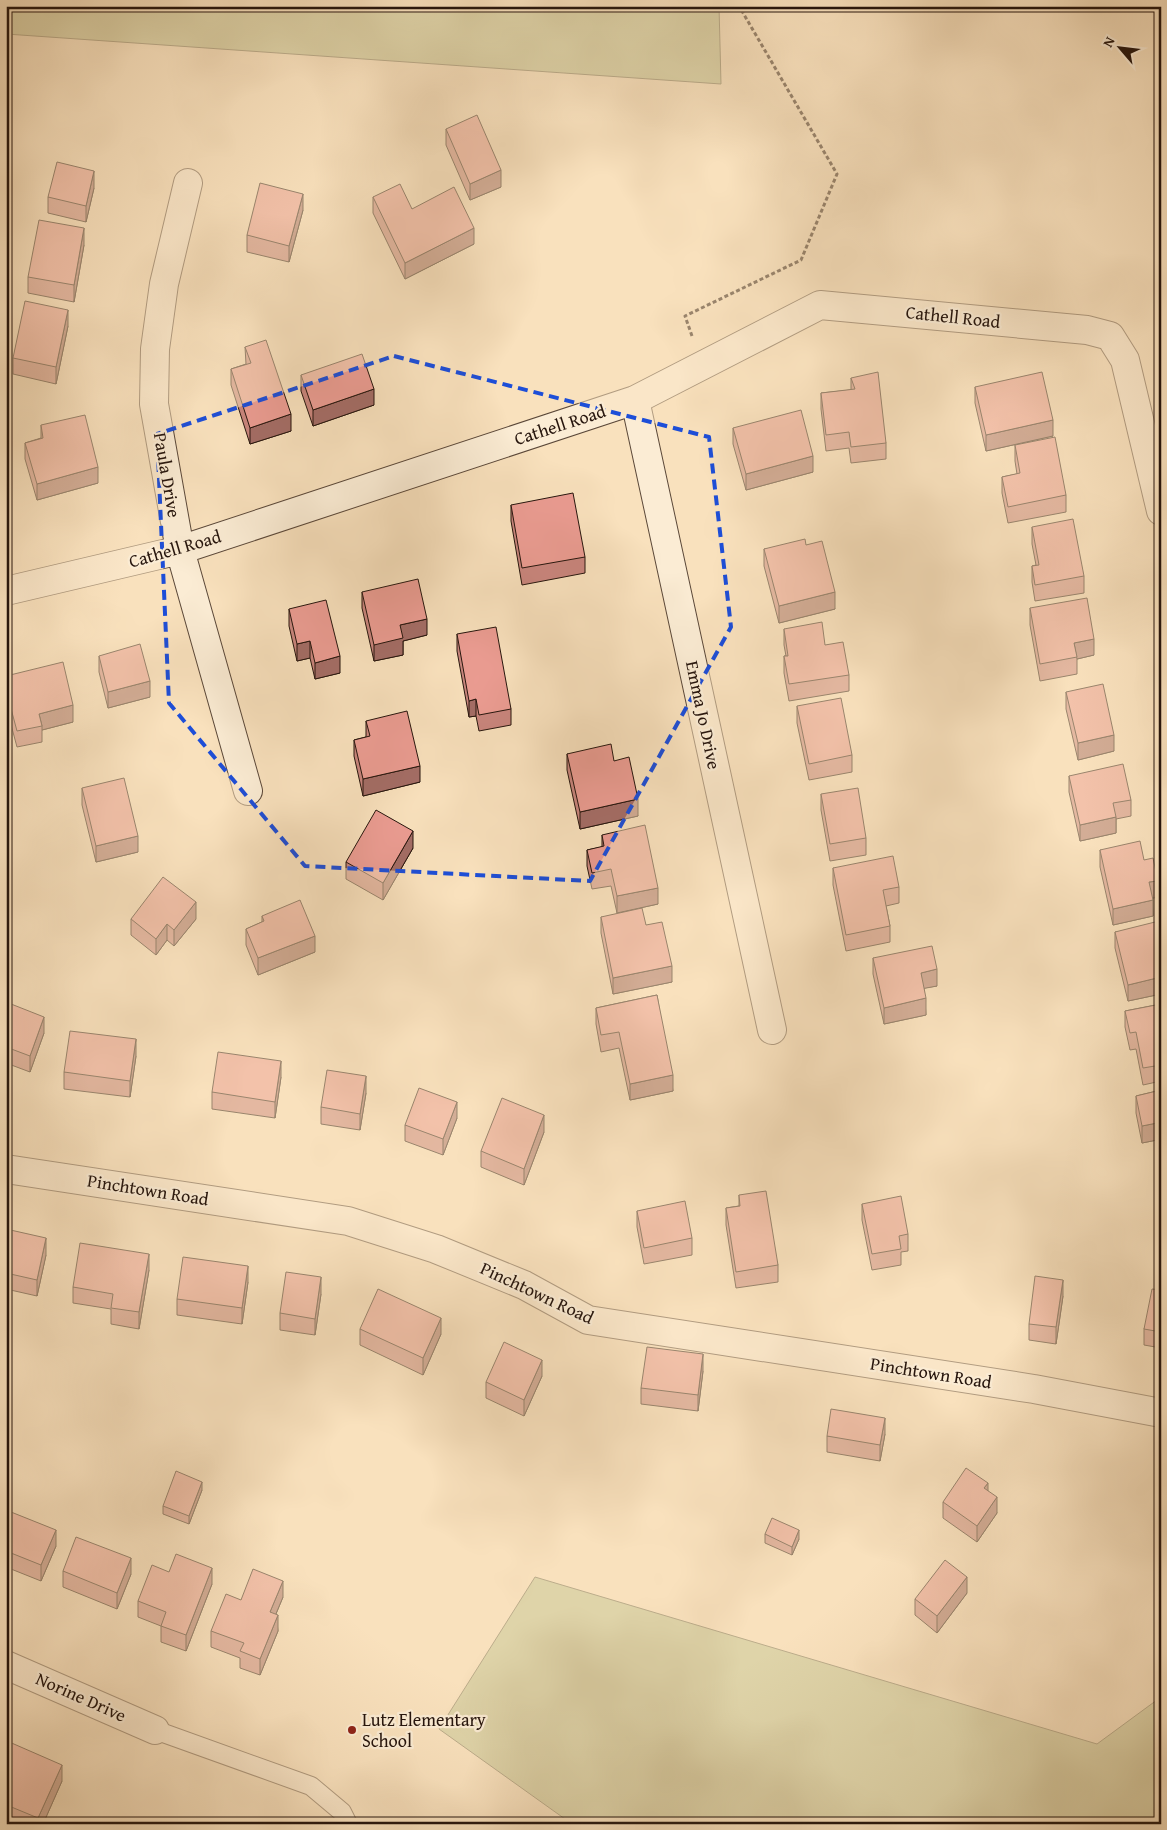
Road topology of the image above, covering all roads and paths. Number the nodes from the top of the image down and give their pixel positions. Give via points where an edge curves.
1 (739, 6) edge
2 (188, 183) dead end
3 (702, 365) junction
4 (635, 400) junction
5 (1161, 511) edge
6 (180, 550) junction
7 (6, 591) edge
8 (248, 791) dead end
9 (772, 1030) dead end
10 (6, 1169) edge
11 (1161, 1413) edge
12 (6, 1665) edge
13 (155, 1730) joint
14 (348, 1824) edge

1 - 3 path via 837,174 801,260 685,316
2 - 6 street, Paula Drive via 164,284 155,349 154,404
3 - 4 street, Cathell Road
3 - 5 street, Cathell Road via 820,305 1087,330 1110,336 1125,360
4 - 6 street, Cathell Road
4 - 9 street, Emma Jo Drive
6 - 7 street, Cathell Road
6 - 8 street, Paula Drive
10 - 11 street, Pinchtown Road via 348,1221 436,1248 524,1285 588,1320 1034,1389
12 - 13 street, Norine Drive
13 - 14 lane via 310,1786 342,1812

